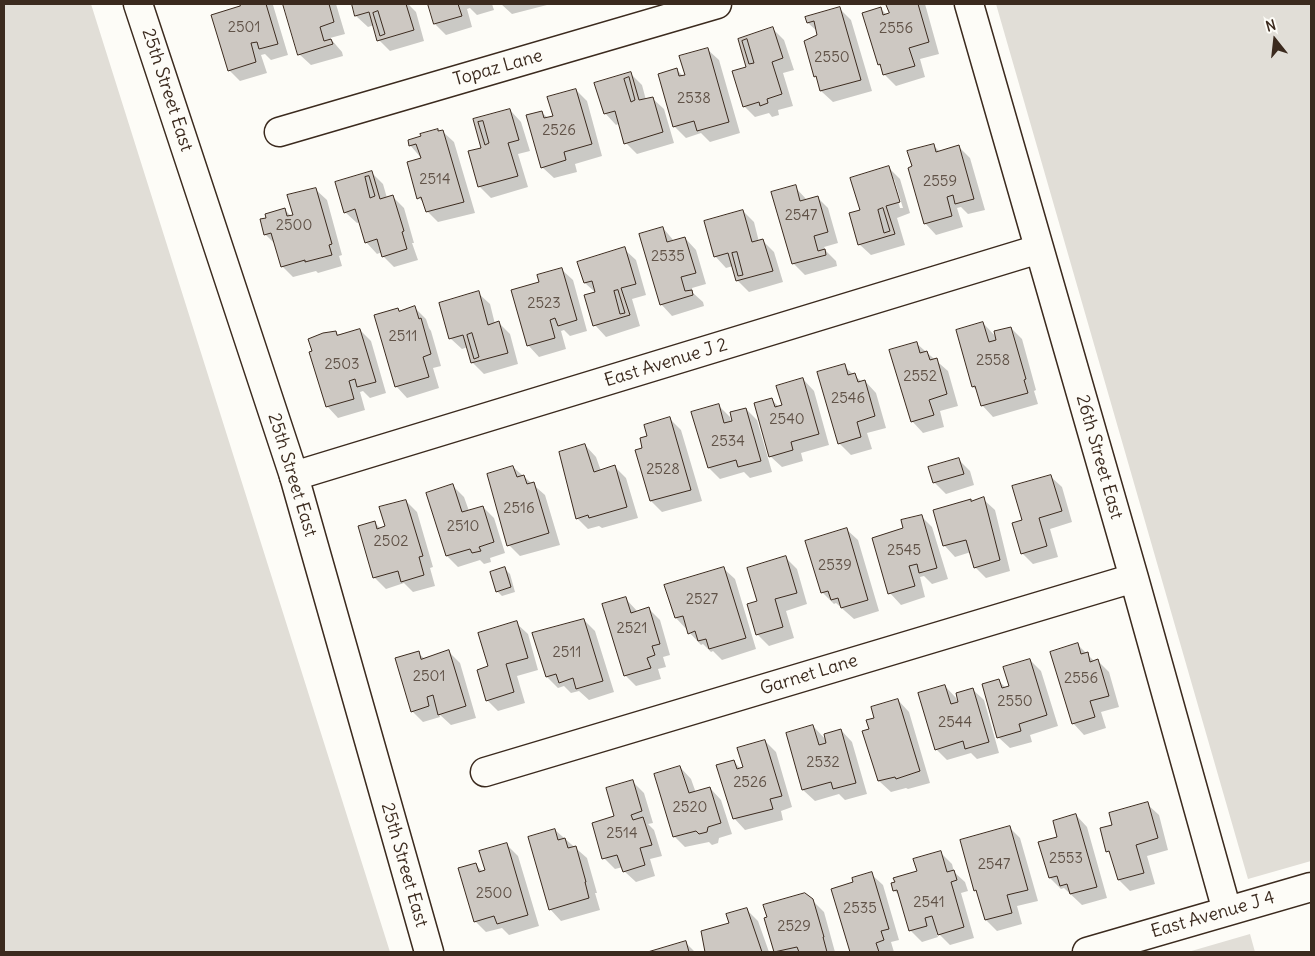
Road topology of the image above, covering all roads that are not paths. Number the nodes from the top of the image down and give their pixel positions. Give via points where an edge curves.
1 (138, 4) edge
2 (717, 4) edge
3 (969, 4) edge
4 (279, 132) dead end
5 (1039, 249) junction
6 (294, 476) junction
7 (1134, 578) junction
8 (485, 772) dead end
9 (1311, 887) edge
10 (1227, 911) junction
11 (428, 952) edge
12 (1087, 952) edge

1 - 6 street, 25th Street East
2 - 4 street, Topaz Lane
3 - 5 street, 26th Street East
5 - 6 street, East Avenue J 2
5 - 7 street, 26th Street East
6 - 11 street, 25th Street East
7 - 8 street, Garnet Lane
7 - 10 street, 26th Street East
9 - 10 street, East Avenue J 4
10 - 12 street, East Avenue J 4

